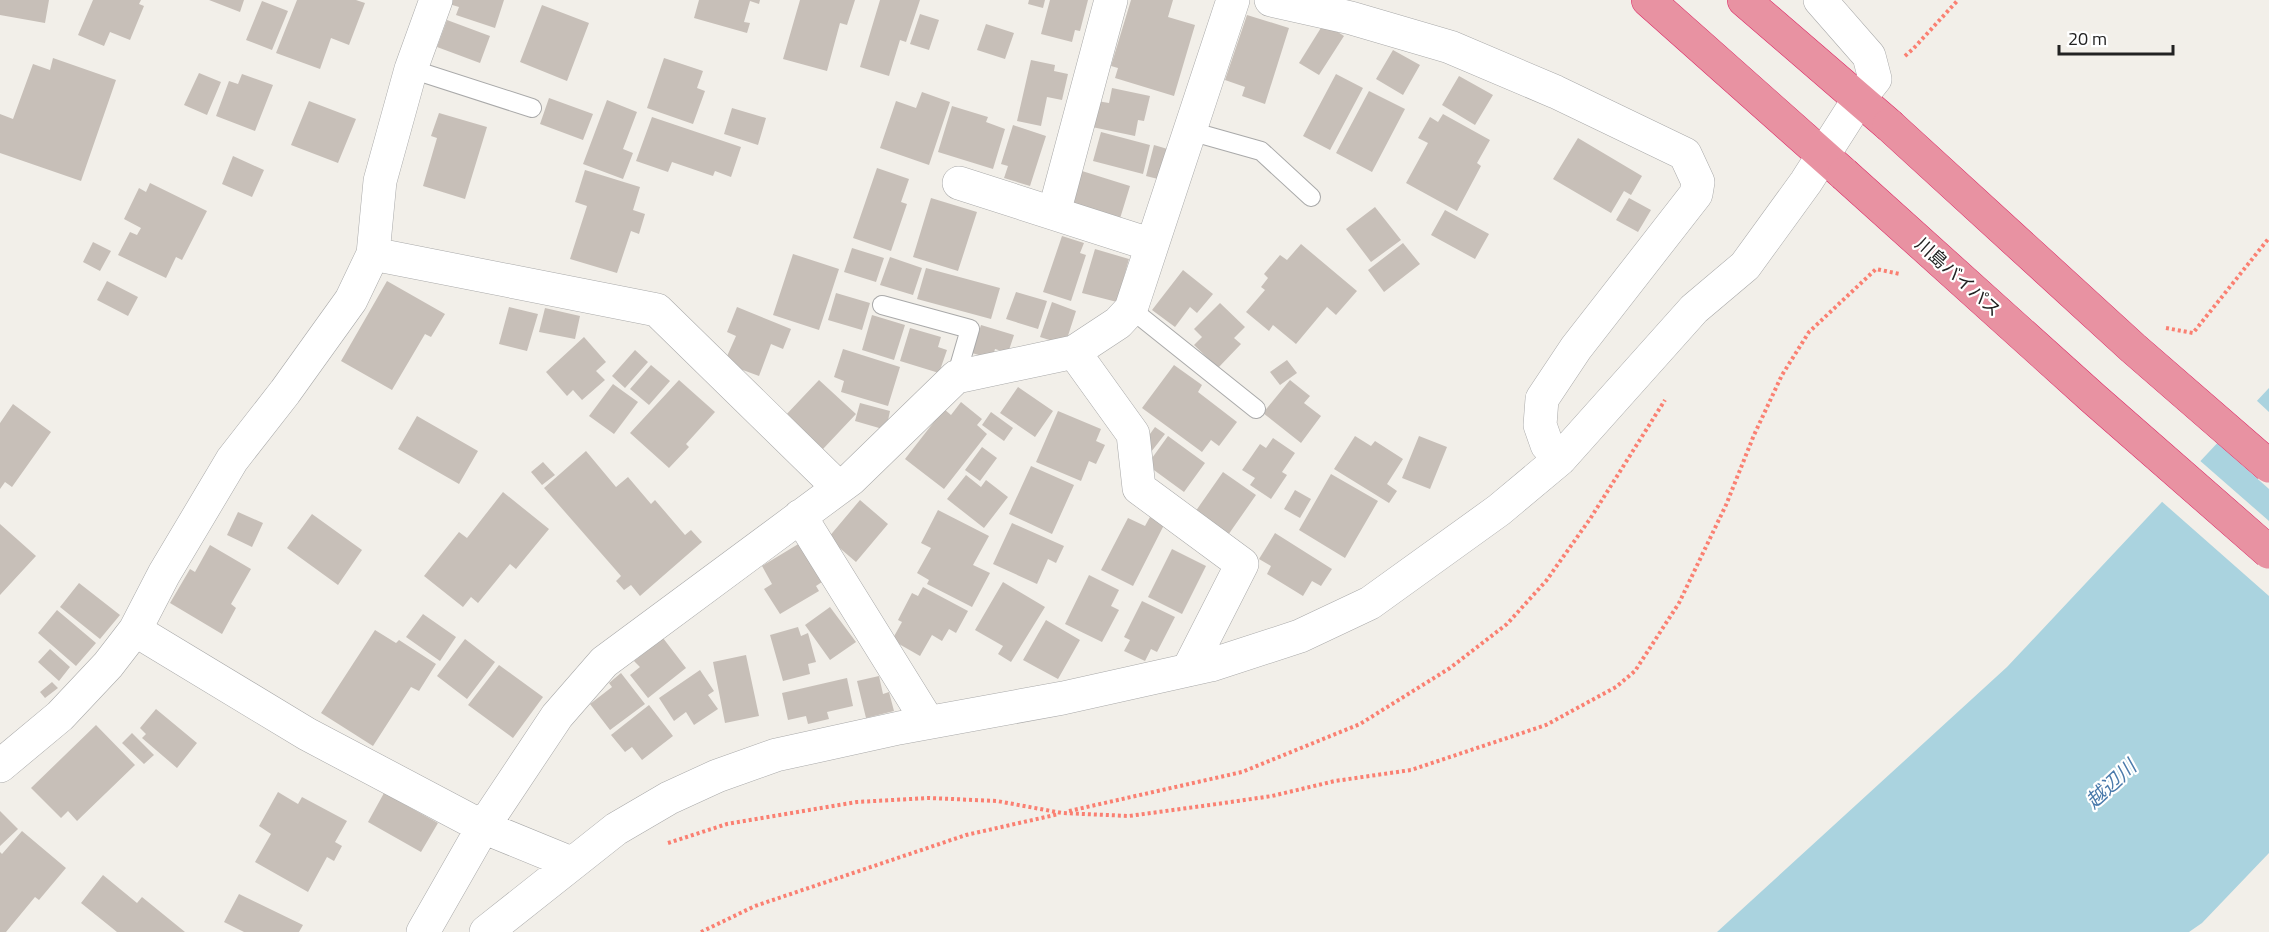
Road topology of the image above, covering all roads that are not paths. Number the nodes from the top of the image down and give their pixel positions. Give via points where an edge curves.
1 (436, 0) edge
2 (1112, 0) edge
3 (1233, 0) edge
4 (1271, 0) edge
5 (1648, 0) edge
6 (1744, 0) edge
7 (1820, 0) edge
8 (411, 69) junction
9 (1867, 89) junction
10 (532, 108) dead end
11 (1190, 131) junction
12 (1834, 164) junction
13 (959, 183) dead end
14 (1311, 197) dead end
15 (1054, 213) junction
16 (1152, 245) junction
17 (373, 254) junction
18 (882, 305) dead end
19 (1131, 309) junction
20 (1074, 352) junction
21 (956, 377) junction
22 (1256, 410) dead end
23 (1560, 459) junction
24 (2269, 466) edge
25 (839, 488) junction
26 (800, 516) junction
27 (2269, 552) edge
28 (135, 630) junction
29 (1188, 670) junction
30 (928, 722) junction
31 (0, 766) edge
32 (483, 827) junction
33 (571, 863) junction
34 (423, 932) edge
35 (486, 932) edge

1 - 8 street
2 - 15 street
3 - 11 street
4 - 23 street via 1450,47 1556,92 1684,154 1698,182 1696,194 1576,348 1542,399 1540,425 1547,445
5 - 12 highway, 川島バイパス
6 - 9 highway
7 - 9 street via 1869,56
8 - 10 lane
8 - 17 street via 380,181
9 - 12 street
9 - 24 highway, bridge via 1889,125 2133,348
11 - 14 lane via 1261,151
11 - 16 street
12 - 23 street via 1806,182 1746,266 1694,309
12 - 27 highway, 川島バイパス, bridge
13 - 15 street
15 - 16 street
16 - 19 street
17 - 25 street via 657,310
17 - 28 street via 345,308 232,460
18 - 21 lane via 970,329
19 - 20 street via 1118,323
19 - 22 lane
20 - 21 street
20 - 29 street via 1133,434 1138,488 1242,564
21 - 25 street
23 - 29 street via 1499,510 1370,603 1300,636
25 - 26 street
26 - 30 street
26 - 32 street via 604,662 557,716
28 - 31 street via 60,716
28 - 32 street via 308,734
29 - 30 street
30 - 33 street via 776,755 717,776 616,829
32 - 33 street
32 - 34 street
33 - 35 street

